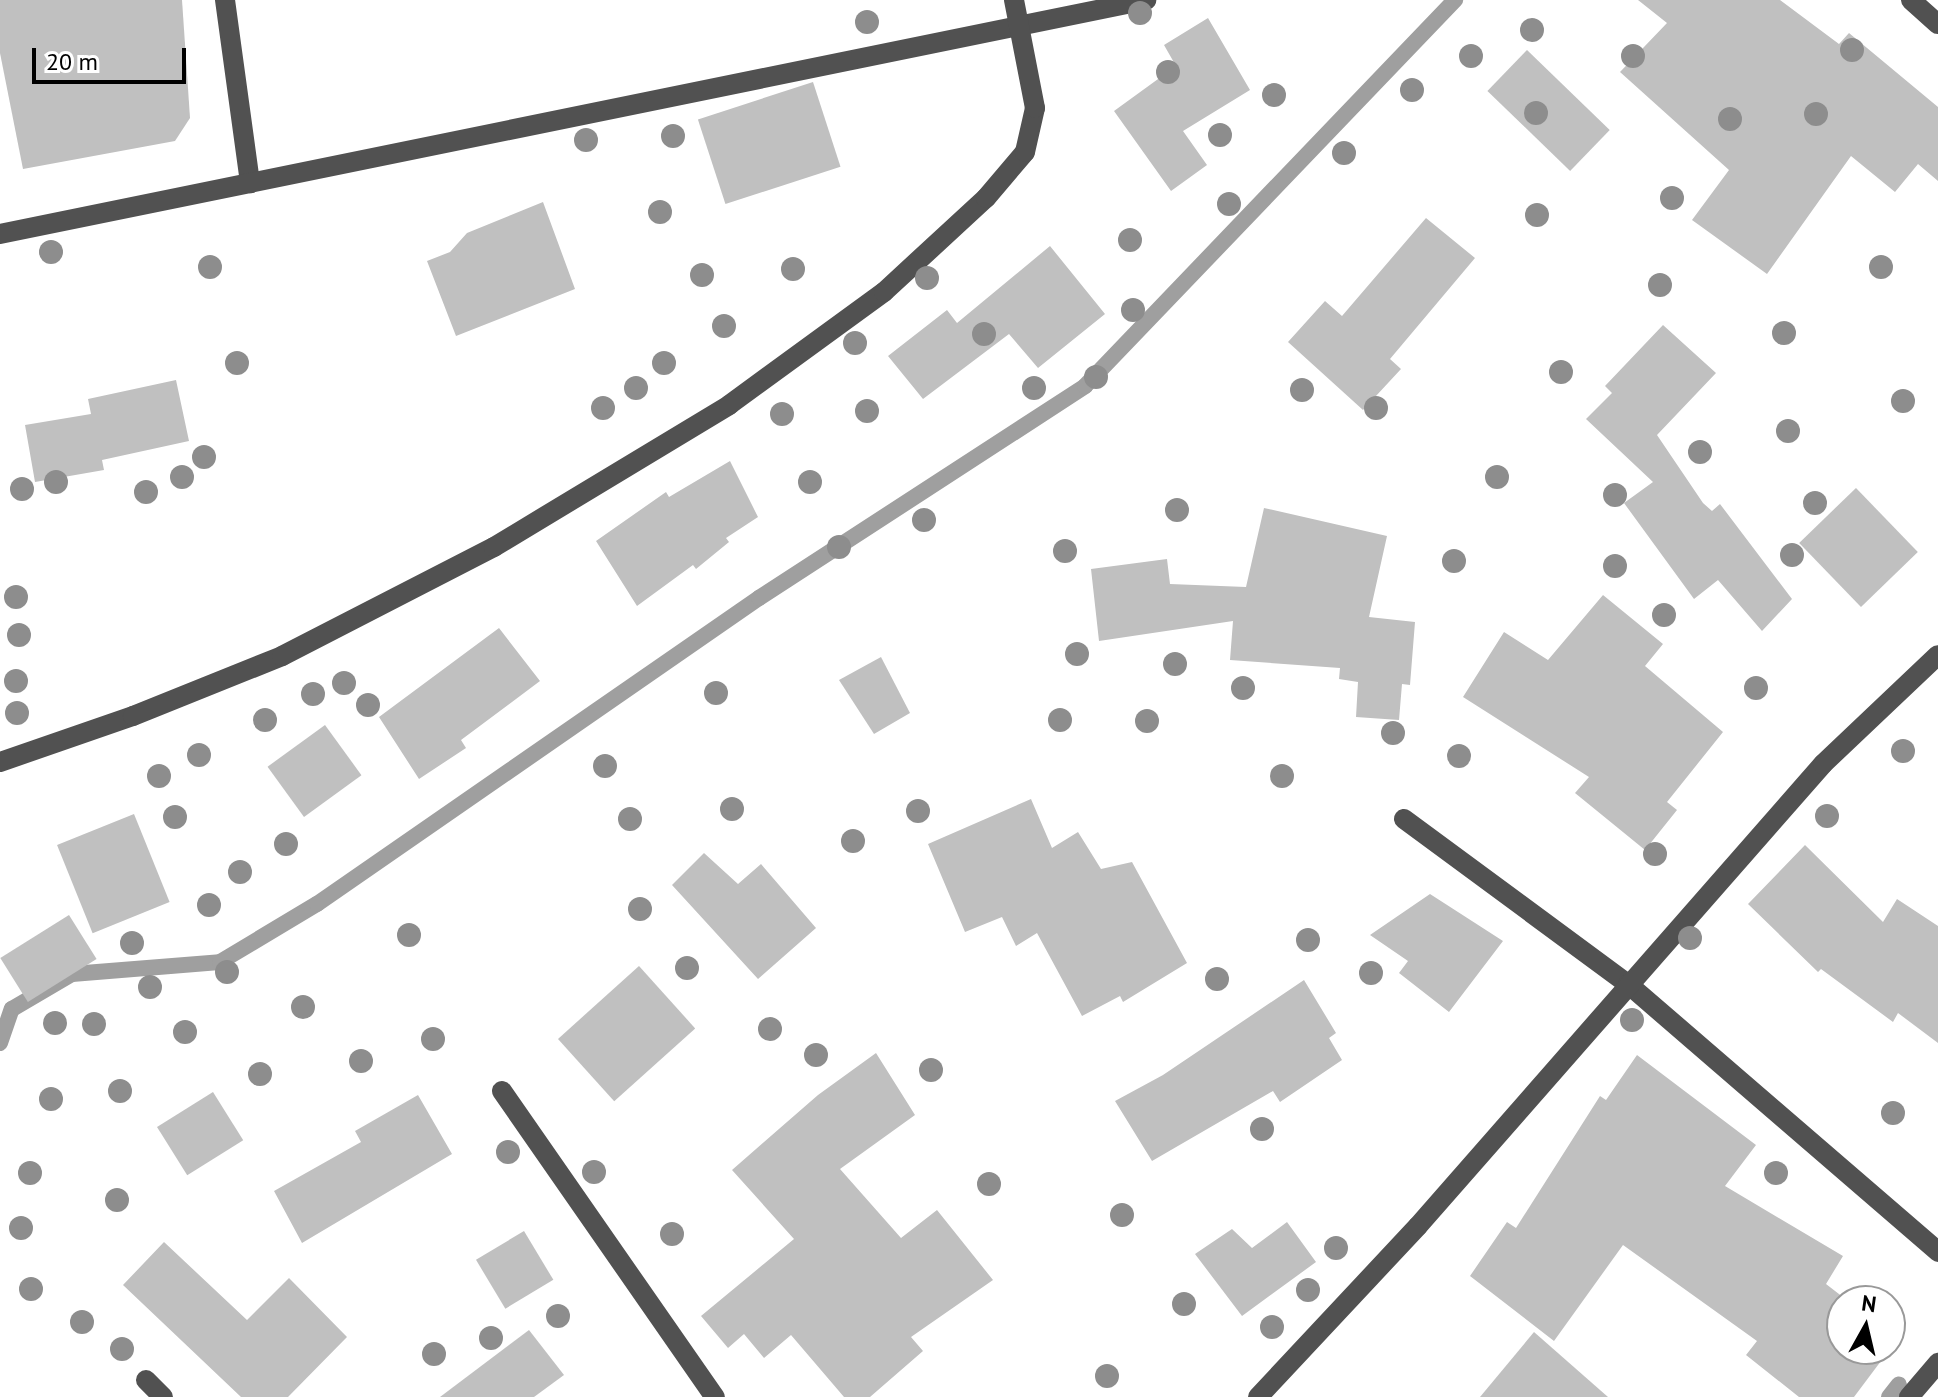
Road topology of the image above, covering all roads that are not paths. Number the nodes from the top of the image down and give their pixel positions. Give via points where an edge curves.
1 (225, 0) edge
2 (1014, 0) edge
3 (1146, 0) edge
4 (1911, 0) edge
5 (1938, 24) edge
6 (1020, 26) junction
7 (250, 183) junction
8 (0, 234) edge
9 (1938, 655) edge
10 (0, 762) edge
11 (1404, 819) dead end
12 (1628, 984) junction
13 (502, 1091) dead end
14 (1938, 1252) edge
15 (1938, 1363) edge
16 (146, 1380) dead end
17 (163, 1397) edge
18 (715, 1397) edge
19 (1258, 1397) edge
20 (1909, 1397) edge

1 - 7 street
2 - 6 street
3 - 6 street
4 - 5 street
6 - 7 street
6 - 10 street via 1035,108 1025,152 986,198 884,292 741,397 494,547 282,656
7 - 8 street
9 - 12 street via 1823,764
11 - 12 street
12 - 14 street
12 - 19 street via 1418,1226
13 - 18 street
15 - 20 street
16 - 17 street

